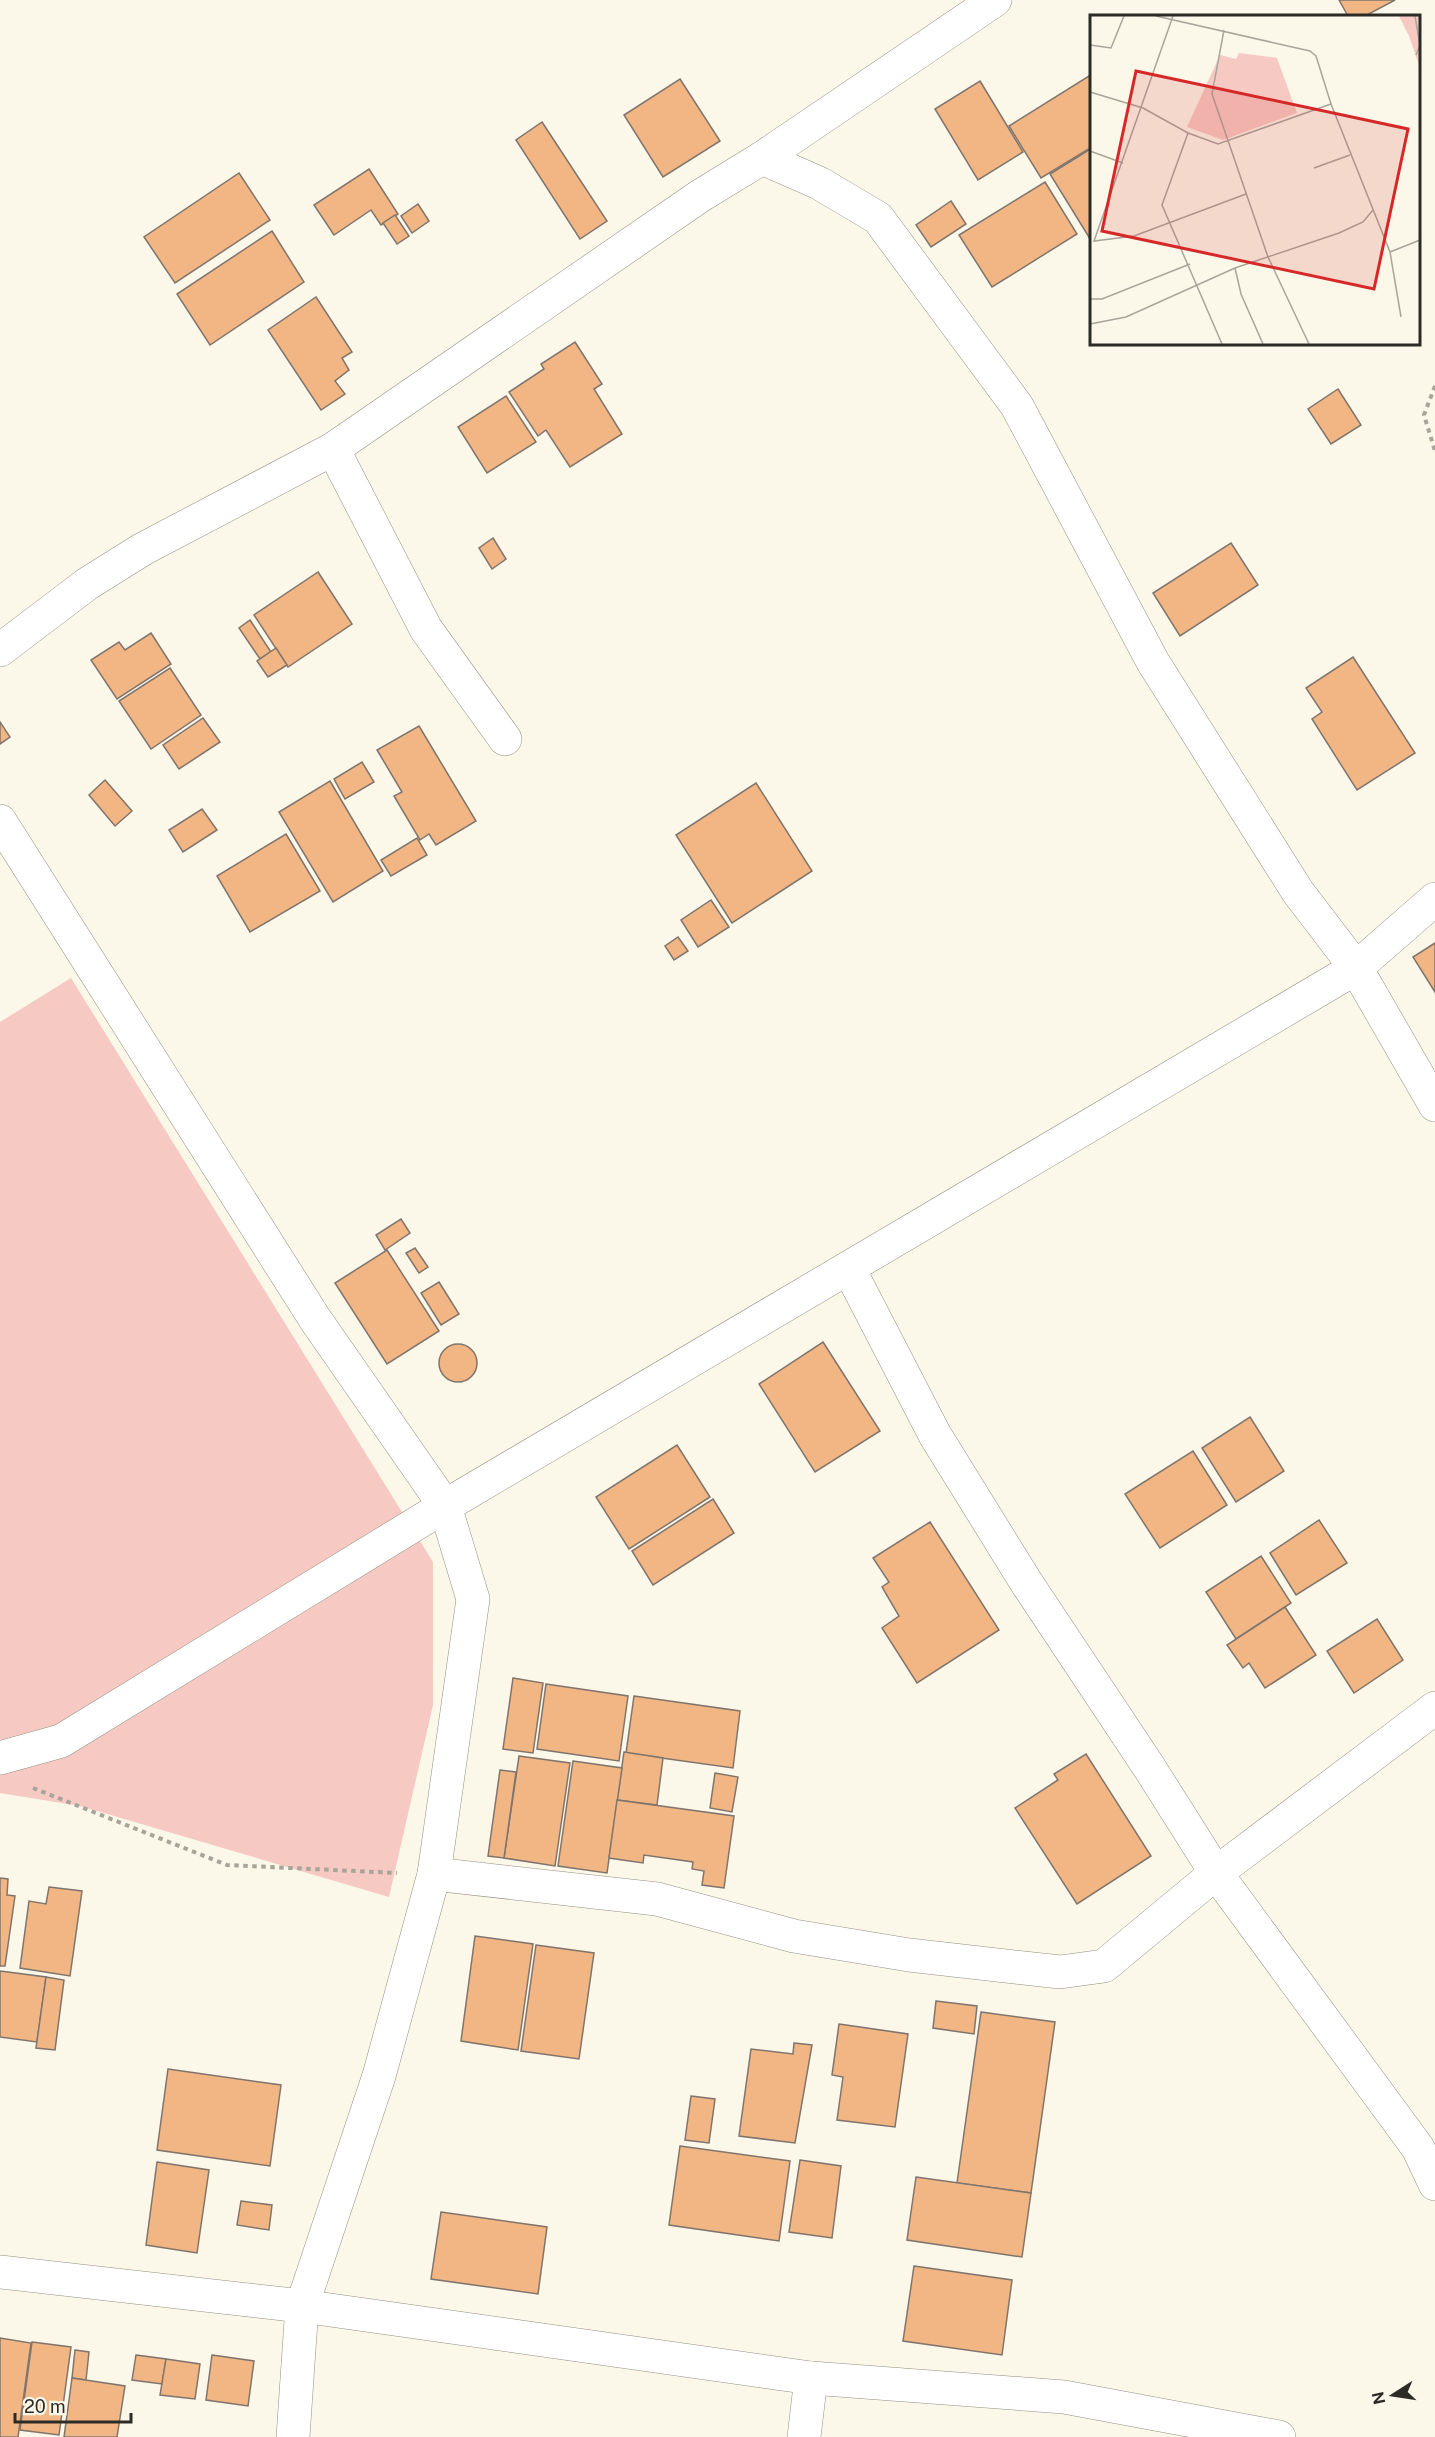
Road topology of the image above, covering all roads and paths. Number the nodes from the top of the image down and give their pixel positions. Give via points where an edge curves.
1 (995, 0) edge
2 (762, 158) junction
3 (1435, 386) edge
4 (333, 449) junction
5 (1435, 452) edge
6 (0, 650) edge
7 (505, 739) dead end
8 (0, 821) edge
9 (1435, 899) edge
10 (1356, 968) junction
11 (1435, 1106) edge
12 (849, 1269) junction
13 (445, 1506) junction
14 (1435, 1708) edge
15 (0, 1758) edge
16 (22, 1784) dead end
17 (1216, 1873) junction
18 (434, 1874) junction
19 (1435, 2184) edge
20 (0, 2272) edge
21 (302, 2306) junction
22 (812, 2378) junction
23 (293, 2437) edge
24 (804, 2437) edge
25 (1279, 2437) edge

1 - 2 street
2 - 4 street via 700,196
2 - 10 street via 819,183 878,218 1017,406 1153,662 1298,892
3 - 5 path via 1425,415
4 - 6 street via 143,549 87,584
4 - 7 street via 426,629
8 - 13 street via 315,1319
9 - 10 street
10 - 11 street
10 - 12 street
12 - 13 street
12 - 17 street via 934,1435
13 - 15 street via 61,1741
13 - 18 street via 473,1599
14 - 17 street
16 - 18 path via 226,1864
17 - 18 street via 1104,1966 1060,1972 909,1955 794,1936 657,1899
17 - 19 street via 1418,2148
18 - 21 street via 379,2076
20 - 21 street
21 - 22 street
21 - 23 street
22 - 24 street
22 - 25 street via 1064,2397

